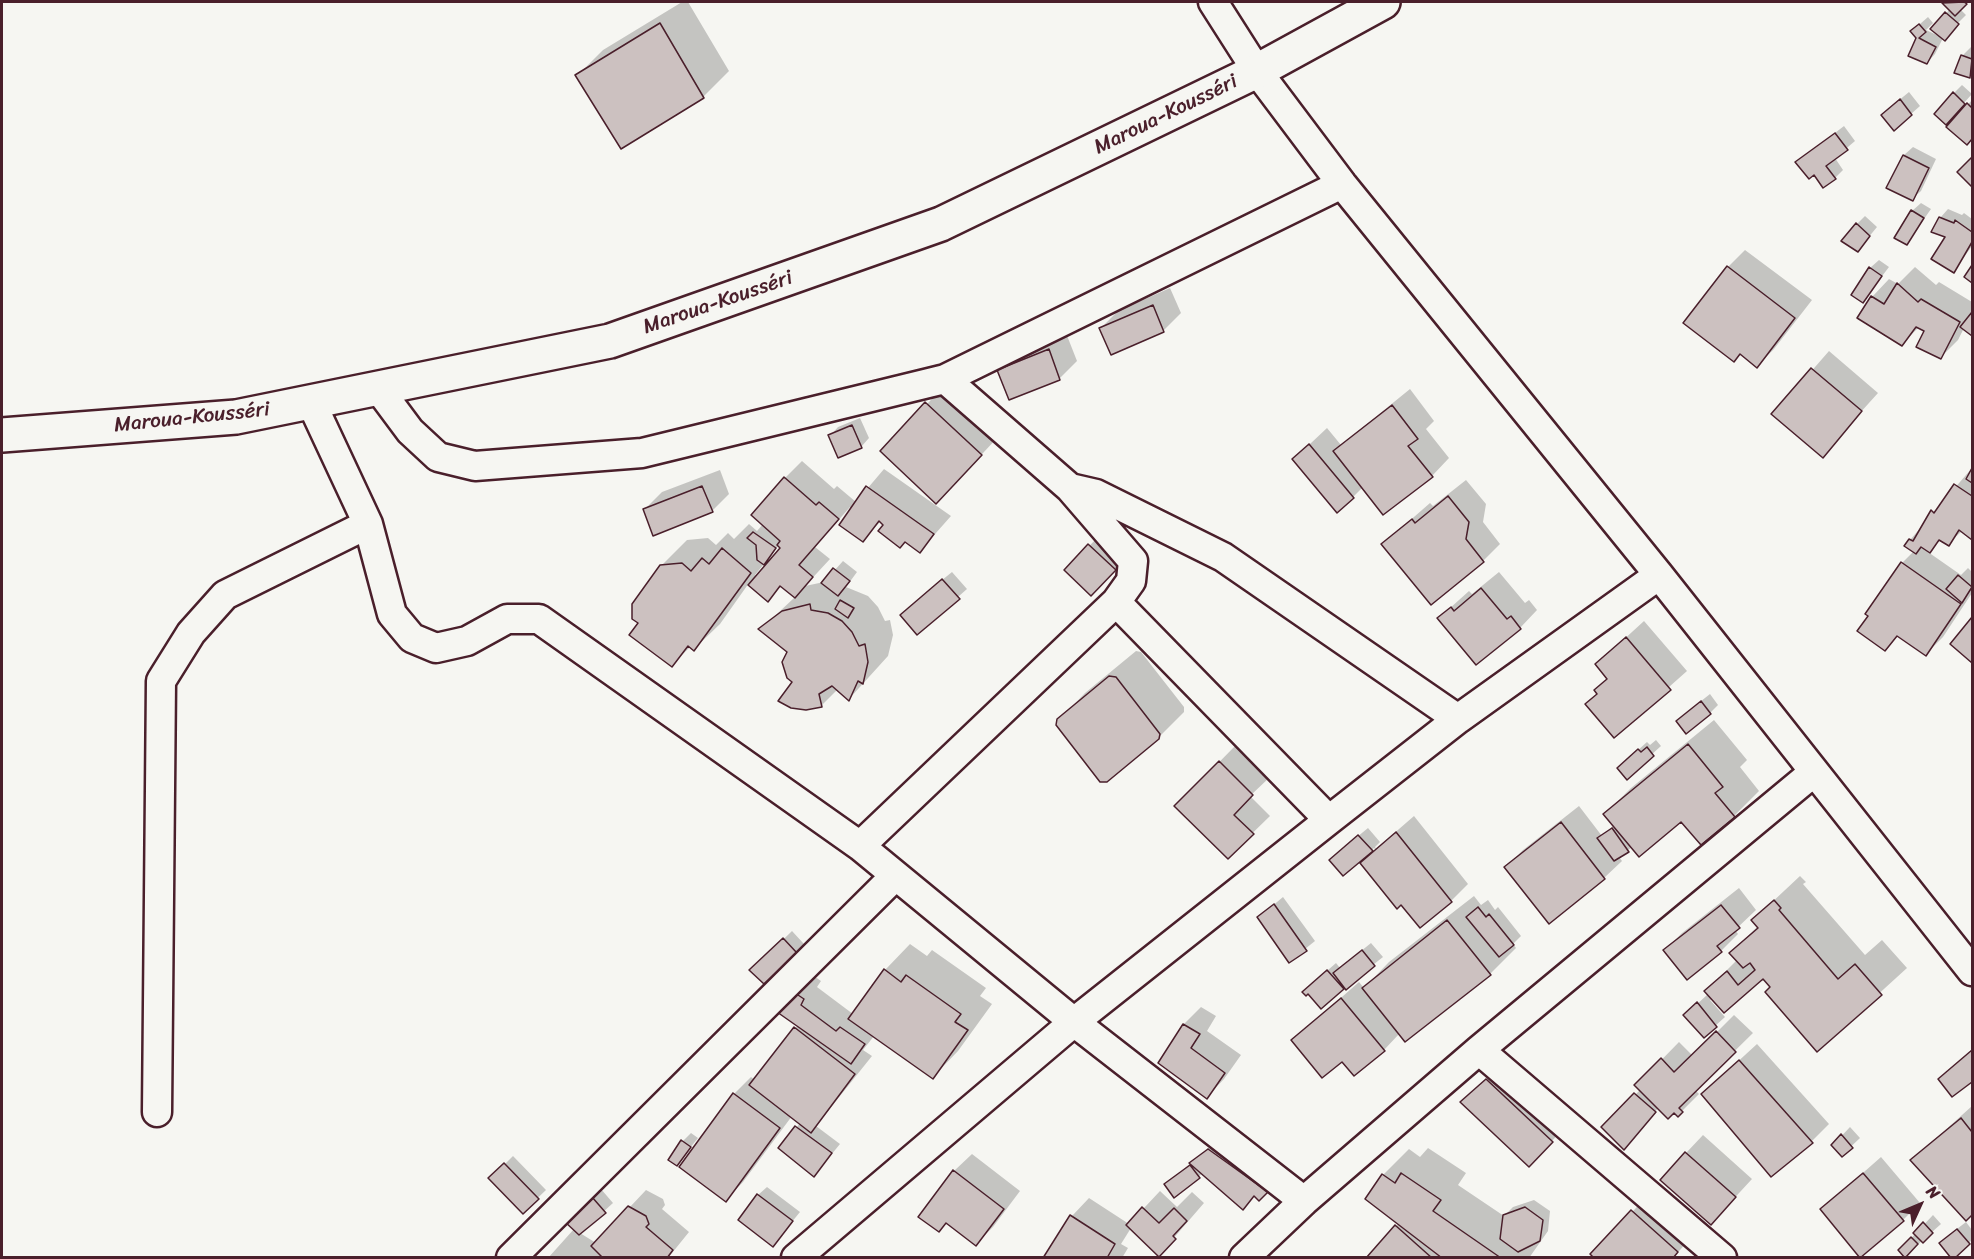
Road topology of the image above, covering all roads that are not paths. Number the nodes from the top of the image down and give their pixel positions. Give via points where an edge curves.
1 (1213, 2) edge
2 (1383, 2) edge
3 (1257, 71) junction
4 (1342, 184) junction
5 (945, 379) junction
6 (378, 388) junction
7 (311, 402) junction
8 (2, 435) edge
9 (1070, 488) junction
10 (368, 524) junction
11 (1659, 575) junction
12 (1116, 602) junction
13 (1458, 720) junction
14 (1814, 772) junction
15 (1329, 820) junction
16 (860, 846) junction
17 (895, 876) junction
18 (1972, 971) edge
19 (1074, 1022) junction
20 (1479, 1050) junction
21 (157, 1112) dead end
22 (1304, 1201) junction
23 (511, 1257) edge
24 (796, 1257) edge
25 (1244, 1257) edge
26 (1722, 1257) edge

1 - 3 street
2 - 3 highway, Maroua-Kousséri
3 - 4 street
3 - 6 highway, Maroua-Kousséri via 941,224 610,341
4 - 5 street
4 - 11 street
5 - 6 street via 642,453 475,466 438,457 410,431
5 - 9 street
6 - 7 highway, Maroua-Kousséri
7 - 8 highway, Maroua-Kousséri via 236,417
7 - 10 street
9 - 12 street via 1133,561 1131,582
9 - 13 street via 1096,494 1223,557
10 - 16 street via 392,614 412,638 436,648 467,641 507,619 539,619
10 - 21 street via 225,595 190,633 161,681
11 - 13 street
11 - 14 street
12 - 15 street
12 - 16 street
13 - 15 street
14 - 18 street
14 - 20 street
15 - 19 street
16 - 17 street
17 - 19 street
17 - 23 street
19 - 22 street
19 - 24 street
20 - 22 street
20 - 26 street
22 - 25 street

